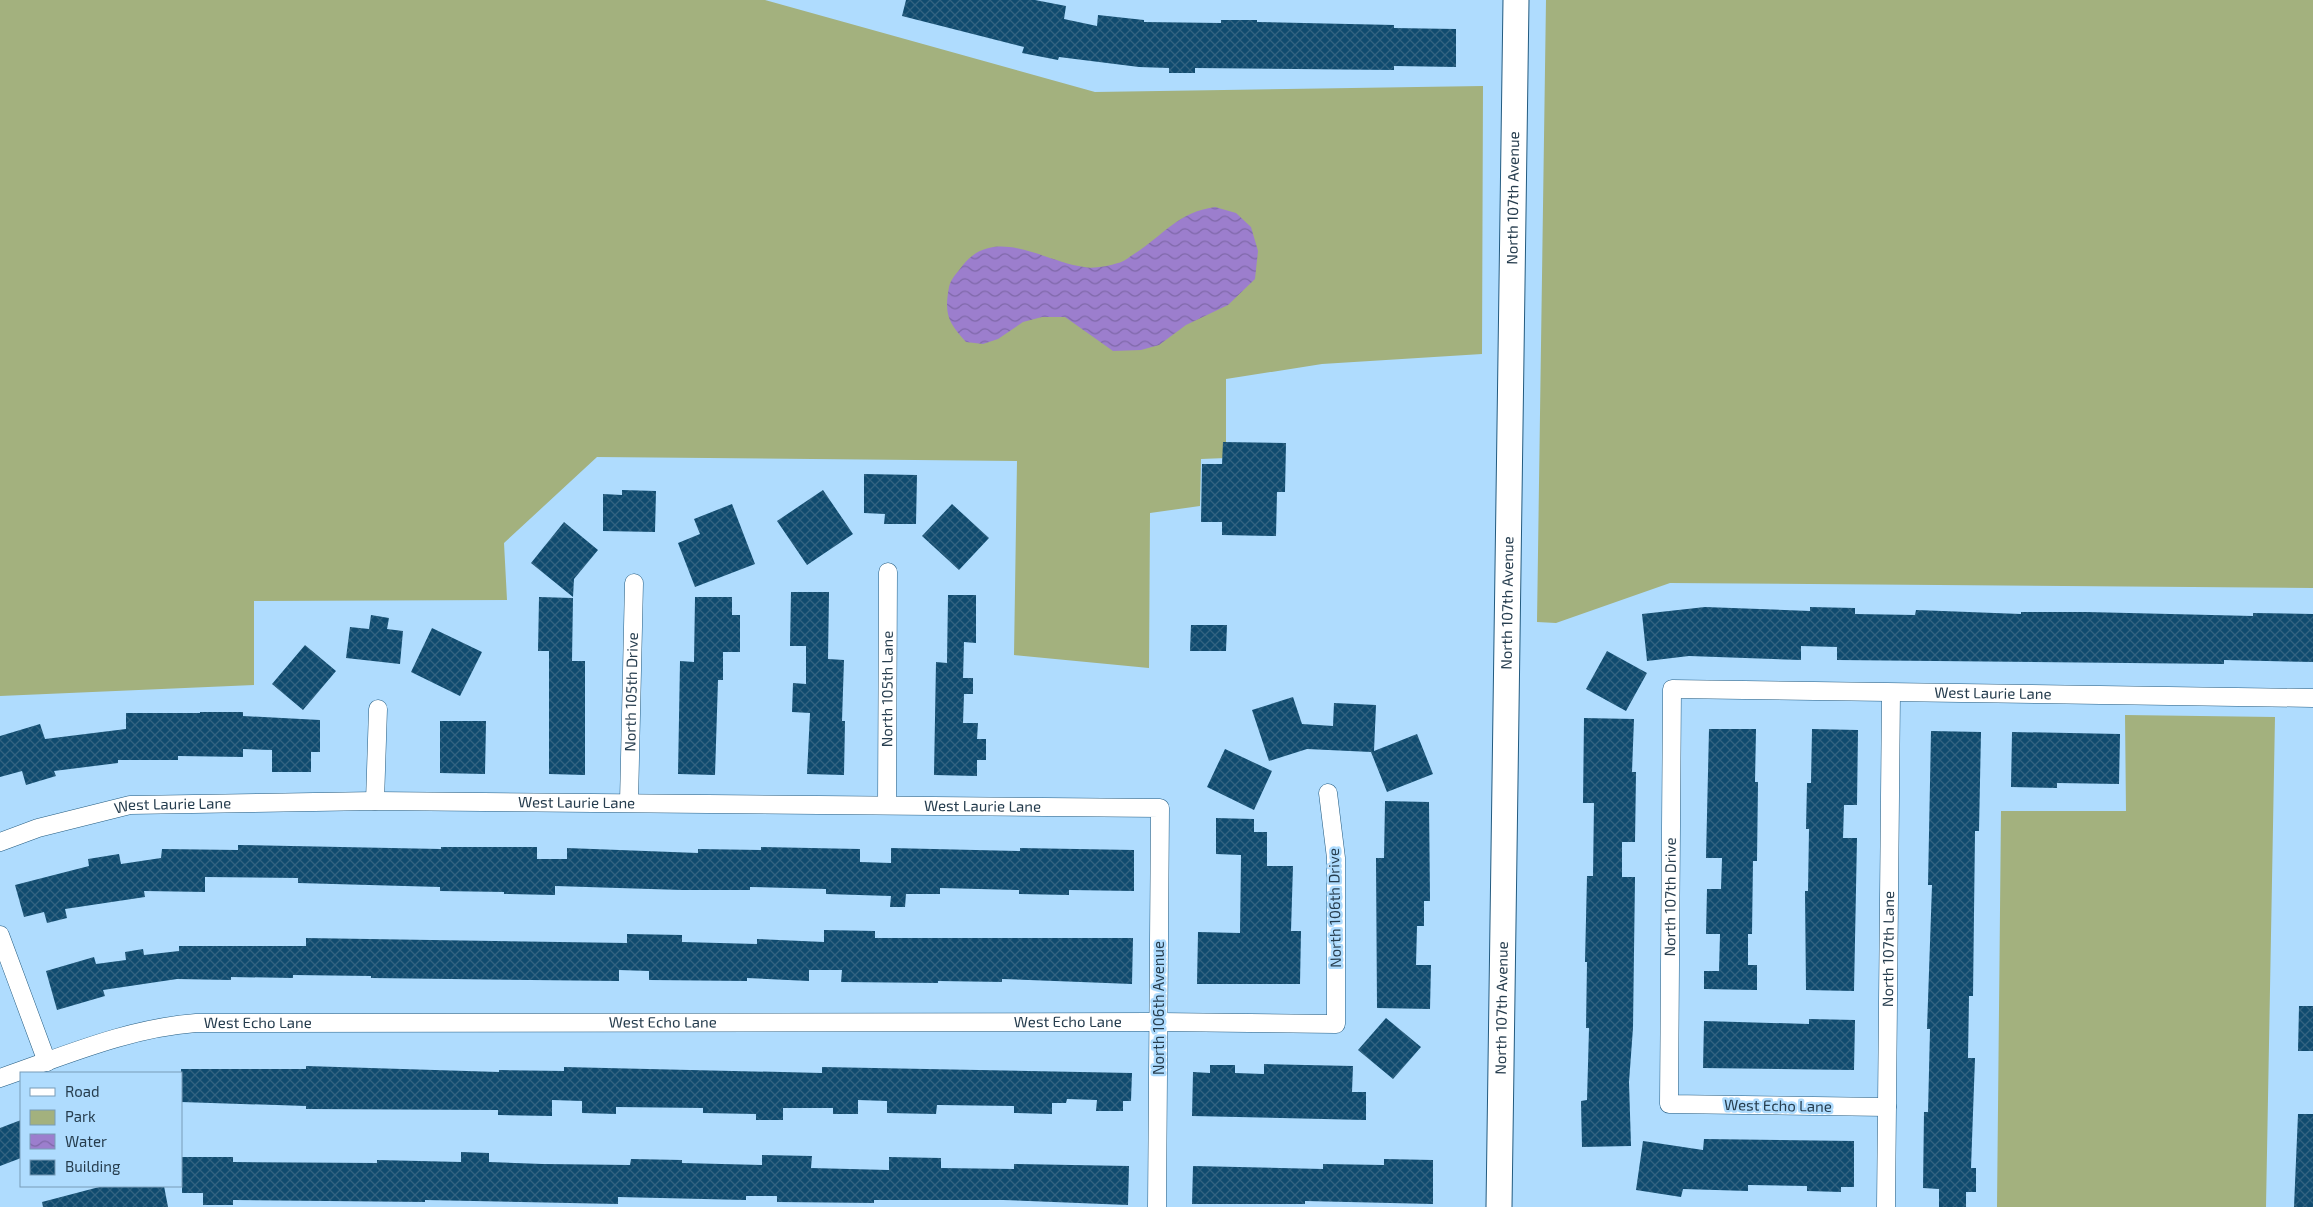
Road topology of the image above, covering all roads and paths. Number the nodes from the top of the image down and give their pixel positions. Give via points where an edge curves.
1 (1516, 0) edge
2 (888, 572) dead end
3 (634, 583) dead end
4 (1672, 689) joint
5 (1892, 693) junction
6 (2313, 698) edge
7 (378, 709) dead end
8 (1328, 792) dead end
9 (375, 801) junction
10 (629, 802) junction
11 (887, 805) junction
12 (1160, 808) joint
13 (0, 842) edge
14 (0, 935) edge
15 (1159, 1022) junction
16 (1336, 1024) joint
17 (47, 1062) junction
18 (0, 1078) edge
19 (1669, 1104) joint
20 (1887, 1107) junction
21 (1157, 1207) edge
22 (1499, 1207) edge
23 (1886, 1207) edge

1 - 22 street, North 107th Avenue
2 - 11 street, North 105th Lane
3 - 10 street, North 105th Drive
4 - 5 street, West Laurie Lane
4 - 19 street, North 107th Drive
5 - 6 street, West Laurie Lane
5 - 20 street, North 107th Lane
7 - 9 street
8 - 16 street, North 106th Drive via 1336,858
9 - 10 street, West Laurie Lane
9 - 13 street, West Laurie Lane via 130,805 38,828
10 - 11 street, West Laurie Lane
11 - 12 street, West Laurie Lane
12 - 15 street, North 106th Avenue
14 - 17 street
15 - 16 street, West Echo Lane
15 - 17 street, West Echo Lane via 196,1024 164,1026
15 - 21 street, North 106th Avenue
17 - 18 street, West Echo Lane
19 - 20 street, West Echo Lane
20 - 23 street, North 107th Lane

